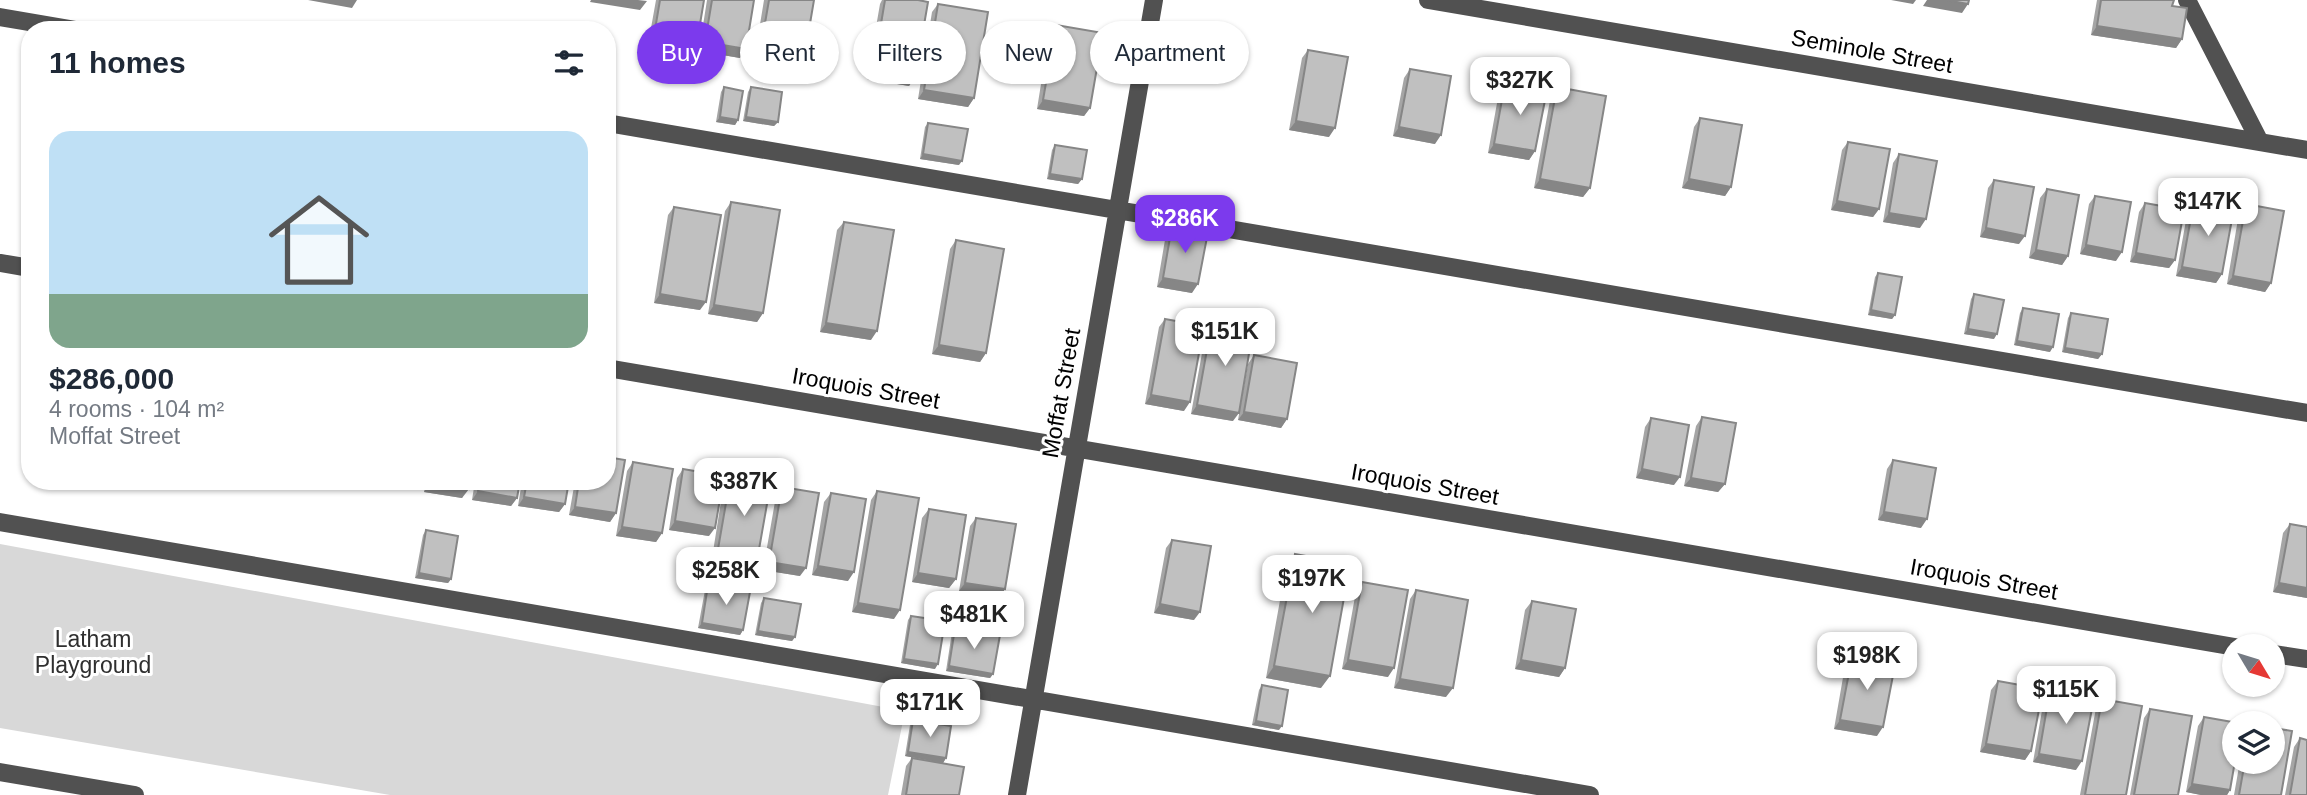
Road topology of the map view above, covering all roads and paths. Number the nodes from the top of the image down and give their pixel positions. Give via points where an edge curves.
1 (1154, 0) edge
2 (1429, 0) edge
3 (2187, 0) edge
4 (0, 16) edge
5 (27, 21) edge
6 (616, 125) edge
7 (2260, 142) junction
8 (2307, 150) edge
9 (1118, 212) junction
10 (0, 263) edge
11 (21, 266) edge
12 (616, 370) edge
13 (2307, 414) edge
14 (1077, 449) junction
15 (0, 522) edge
16 (2222, 645) edge
17 (2286, 656) edge
18 (2307, 659) edge
19 (1033, 699) junction
20 (0, 772) edge
21 (135, 795) edge
22 (1017, 795) edge
23 (1590, 795) edge

1 - 9 street, Moffat Street
2 - 7 street, Seminole Street
3 - 7 street
4 - 5 street
6 - 9 street
7 - 8 street, Seminole Street
9 - 13 street
9 - 14 street, Moffat Street
10 - 11 street
12 - 14 street, Iroquois Street
14 - 16 street, Iroquois Street
14 - 19 street, Moffat Street
15 - 19 street
17 - 18 street
19 - 22 street, Moffat Street
19 - 23 street
20 - 21 street

